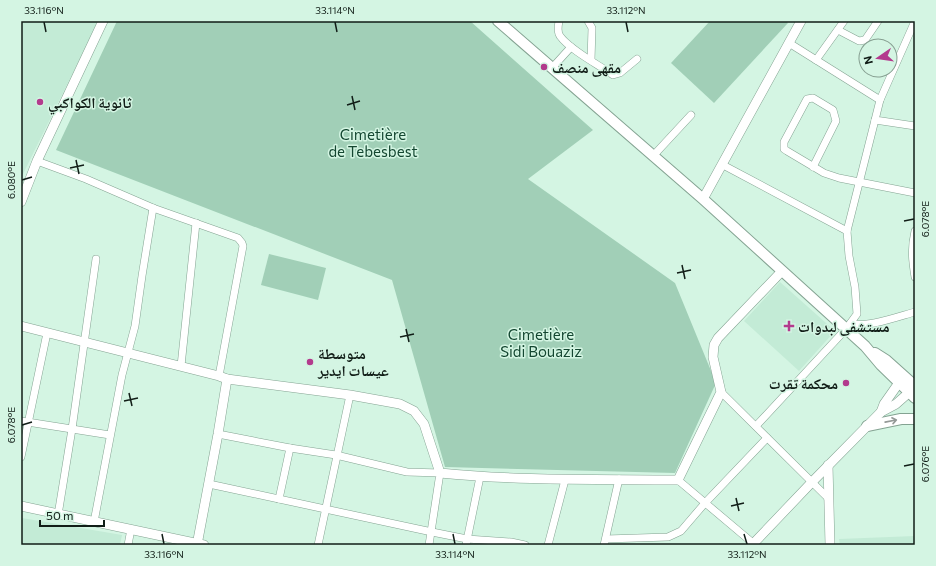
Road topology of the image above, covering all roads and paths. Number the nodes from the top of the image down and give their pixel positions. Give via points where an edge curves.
1 (103, 21) edge
2 (498, 21) edge
3 (558, 21) edge
4 (588, 21) edge
5 (801, 21) edge
6 (844, 21) edge
7 (878, 21) edge
8 (915, 21) edge
9 (838, 30) junction
10 (789, 43) junction
11 (571, 46) junction
12 (637, 59) dead end
13 (591, 60) junction
14 (816, 60) junction
15 (552, 68) junction
16 (880, 100) junction
17 (691, 115) dead end
18 (875, 120) junction
19 (915, 126) edge
20 (653, 156) junction
21 (37, 161) junction
22 (723, 165) junction
23 (813, 167) junction
24 (860, 182) junction
25 (915, 193) edge
26 (703, 199) junction
27 (21, 202) edge
28 (153, 208) junction
29 (196, 223) junction
30 (847, 231) junction
31 (915, 231) edge
32 (96, 259) dead end
33 (782, 271) junction
34 (915, 277) edge
35 (915, 312) edge
36 (21, 326) edge
37 (848, 326) junction
38 (47, 333) junction
39 (84, 341) junction
40 (127, 354) junction
41 (181, 366) junction
42 (223, 378) junction
43 (901, 379) junction
44 (914, 391) edge
45 (721, 392) junction
46 (350, 395) junction
47 (881, 412) junction
48 (915, 419) edge
49 (24, 422) edge
50 (756, 426) junction
51 (867, 426) junction
52 (72, 429) junction
53 (218, 434) junction
54 (110, 435) junction
55 (767, 438) junction
56 (290, 448) junction
57 (336, 455) junction
58 (21, 457) edge
59 (828, 465) junction
60 (440, 473) junction
61 (480, 477) junction
62 (619, 479) junction
63 (565, 480) junction
64 (678, 480) junction
65 (812, 482) junction
66 (209, 484) junction
67 (279, 499) junction
68 (829, 499) junction
69 (705, 503) junction
70 (21, 506) edge
71 (325, 509) junction
72 (58, 515) junction
73 (94, 522) junction
74 (130, 529) junction
75 (432, 532) junction
76 (467, 542) edge
77 (605, 542) edge
78 (511, 544) edge
79 (753, 544) edge
80 (128, 545) edge
81 (200, 545) edge
82 (318, 545) edge
83 (429, 545) edge
84 (525, 545) edge
85 (548, 545) edge
86 (830, 545) edge

1 - 21 street
2 - 15 main road
3 - 11 street via 560,36
4 - 13 street via 592,28
5 - 10 street
6 - 9 street
7 - 9 street via 862,42
8 - 16 street
9 - 14 street
10 - 14 street
10 - 22 street
11 - 13 street
11 - 15 street
12 - 13 street via 615,75
14 - 16 street
15 - 20 main road
16 - 18 street
17 - 20 street
18 - 19 street
18 - 24 street
20 - 26 main road
21 - 27 street
21 - 28 street
22 - 26 street
22 - 30 street
23 - 23 street via 783,146 807,99 811,97 833,110 836,121
23 - 24 street via 839,178
24 - 25 street
24 - 30 street
26 - 33 main road
28 - 29 street
28 - 40 street via 135,326
29 - 41 street
29 - 42 street via 238,238 242,243
30 - 37 street via 858,310
31 - 34 street via 912,258
32 - 39 street
33 - 37 main road
33 - 45 street via 714,345 712,357
35 - 37 street
36 - 38 street
37 - 43 main road via 865,346
37 - 50 street
38 - 39 street
38 - 49 street
39 - 40 street
39 - 52 street
40 - 41 street
40 - 54 street
41 - 42 street
42 - 46 street
42 - 53 street
43 - 44 main road
43 - 47 street
44 - 47 street
45 - 50 street
45 - 64 street
46 - 57 street
46 - 60 street via 400,404 414,411 424,424
47 - 51 street
51 -> 48 main road via 901,419
49 - 52 street
49 - 58 street
50 - 55 street
51 - 59 street
52 - 54 street
52 - 72 street
53 - 56 street
53 - 66 street
54 - 73 street
55 - 65 street
55 - 69 street
56 - 57 street
56 - 67 street
57 - 60 street via 407,472
57 - 71 street
59 - 65 street
59 - 68 street
60 - 61 street
60 - 75 street
61 - 63 street
61 - 76 street
62 - 63 street
62 - 64 street
62 - 77 street
63 - 85 street
64 - 69 street
65 - 68 street
65 - 79 street
66 - 67 street
66 - 81 street
67 - 71 street
68 - 86 street
69 - 77 street via 681,531 671,537
69 - 79 street
70 - 72 street
71 - 75 street
71 - 82 street
72 - 73 street
73 - 74 street
74 - 80 street
74 - 81 street
75 - 76 street
75 - 83 street
76 - 78 street
78 - 84 street

